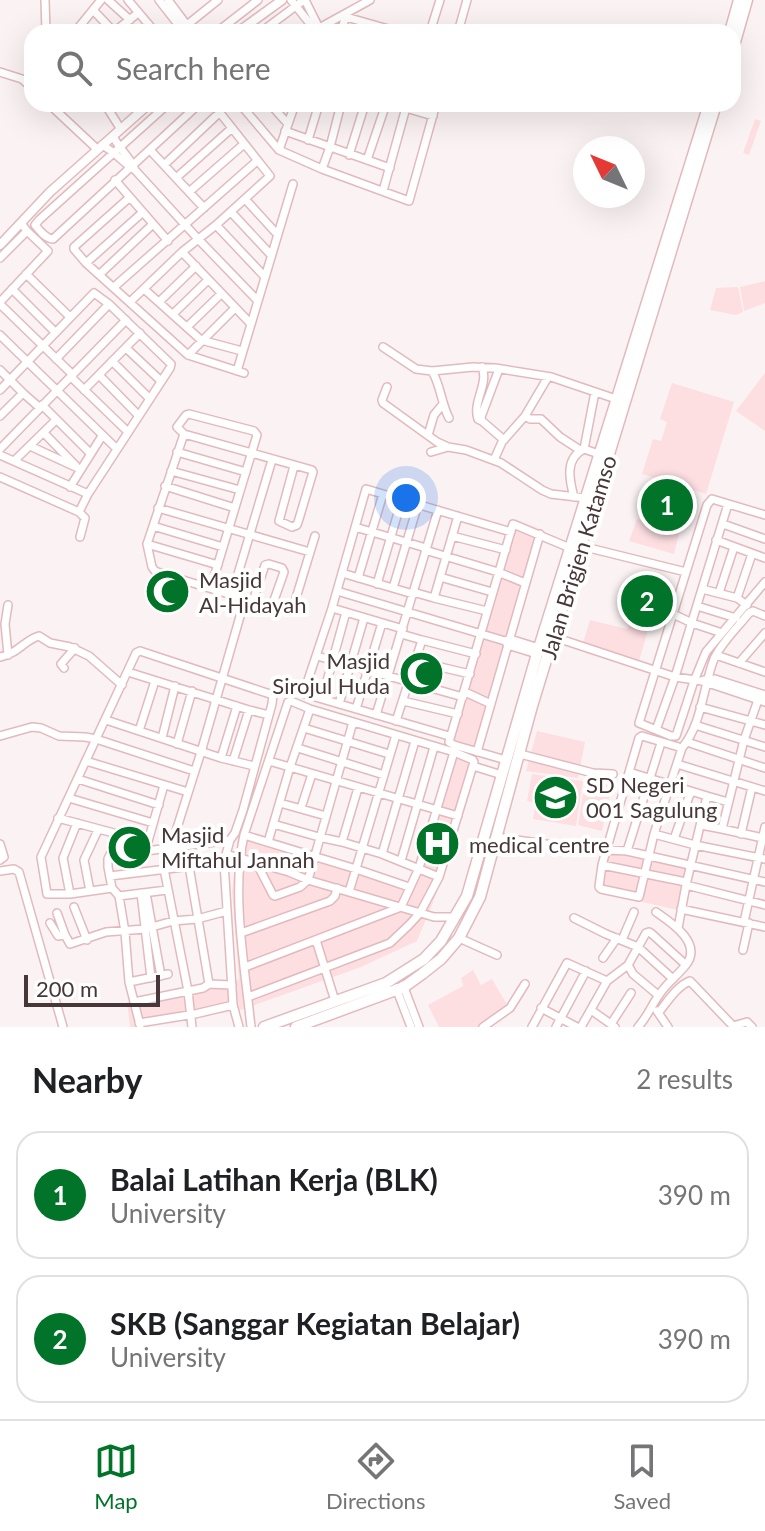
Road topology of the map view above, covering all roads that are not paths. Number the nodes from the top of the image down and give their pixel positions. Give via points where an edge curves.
1 (45, 0) edge
2 (101, 0) edge
3 (108, 0) edge
4 (128, 0) edge
5 (159, 0) edge
6 (168, 0) edge
7 (197, 0) edge
8 (218, 0) edge
9 (260, 0) edge
10 (282, 0) edge
11 (304, 0) edge
12 (370, 0) edge
13 (440, 0) edge
14 (467, 0) edge
15 (739, 0) edge
16 (747, 0) edge
17 (294, 3) edge
18 (272, 8) junction
19 (93, 10) junction
20 (205, 10) junction
21 (138, 13) junction
22 (346, 15) junction
23 (130, 20) junction
24 (366, 23) joint
25 (46, 24) edge
26 (85, 24) edge
27 (106, 24) edge
28 (125, 24) edge
29 (145, 24) edge
30 (180, 24) edge
31 (182, 24) edge
32 (191, 24) edge
33 (228, 24) edge
34 (249, 24) edge
35 (270, 24) edge
36 (310, 24) edge
37 (313, 24) edge
38 (329, 24) edge
39 (343, 24) edge
40 (369, 24) edge
41 (432, 24) edge
42 (460, 24) edge
43 (732, 24) edge
44 (740, 24) edge
45 (0, 72) edge
46 (24, 81) edge
47 (58, 112) edge
48 (110, 112) edge
49 (139, 112) edge
50 (159, 112) edge
51 (190, 112) edge
52 (220, 112) joint
53 (247, 112) edge
54 (276, 112) edge
55 (292, 112) edge
56 (317, 112) edge
57 (339, 112) edge
58 (362, 112) edge
59 (386, 112) edge
60 (405, 112) edge
61 (423, 112) edge
62 (434, 112) edge
63 (707, 112) edge
64 (713, 112) edge
65 (433, 116) junction
66 (120, 128) junction
67 (232, 128) junction
68 (287, 128) junction
69 (113, 136) junction
70 (308, 140) junction
71 (244, 144) junction
72 (99, 147) junction
73 (330, 147) junction
74 (117, 150) junction
75 (150, 150) junction
76 (281, 151) junction
77 (349, 155) junction
78 (367, 160) junction
79 (257, 161) junction
80 (164, 165) junction
81 (693, 166) junction
82 (133, 167) junction
83 (390, 168) junction
84 (322, 169) junction
85 (176, 178) junction
86 (115, 180) junction
87 (293, 184) dead end
88 (383, 191) junction
89 (189, 192) junction
90 (130, 197) junction
91 (245, 199) junction
92 (204, 208) junction
93 (143, 212) junction
94 (231, 212) junction
95 (153, 224) junction
96 (186, 225) junction
97 (216, 225) junction
98 (24, 227) junction
99 (277, 234) junction
100 (199, 240) junction
101 (168, 241) junction
102 (0, 245) edge
103 (182, 252) junction
104 (271, 255) junction
105 (0, 258) edge
106 (86, 263) junction
107 (196, 266) junction
108 (26, 274) junction
109 (100, 274) junction
110 (265, 277) junction
111 (208, 280) junction
112 (114, 287) junction
113 (12, 289) junction
114 (144, 289) junction
115 (221, 294) junction
116 (258, 301) junction
117 (130, 302) junction
118 (159, 302) junction
119 (0, 303) edge
120 (109, 304) junction
121 (235, 308) junction
122 (173, 314) junction
123 (70, 317) junction
124 (126, 320) junction
125 (251, 324) junction
126 (187, 327) junction
127 (55, 332) junction
128 (140, 333) junction
129 (0, 335) edge
130 (201, 340) junction
131 (43, 345) junction
132 (383, 347) dead end
133 (126, 348) junction
134 (242, 351) junction
135 (188, 355) junction
136 (56, 359) junction
137 (112, 361) junction
138 (27, 362) junction
139 (482, 367) junction
140 (499, 369) junction
141 (0, 370) edge
142 (432, 371) junction
143 (99, 375) junction
144 (72, 376) junction
145 (548, 377) junction
146 (10, 379) junction
147 (161, 381) junction
148 (387, 387) dead end
149 (0, 390) edge
150 (84, 390) junction
151 (57, 391) junction
152 (595, 392) junction
153 (23, 393) junction
154 (149, 398) junction
155 (616, 399) junction
156 (443, 404) junction
157 (41, 407) junction
158 (138, 415) junction
159 (0, 416) edge
160 (525, 416) junction
161 (449, 418) dead end
162 (56, 420) junction
163 (482, 421) junction
164 (128, 432) junction
165 (44, 433) junction
166 (184, 434) junction
167 (428, 435) junction
168 (102, 436) junction
169 (504, 440) junction
170 (30, 446) junction
171 (448, 447) junction
172 (0, 449) edge
173 (117, 449) junction
174 (582, 450) junction
175 (177, 452) junction
176 (431, 452) dead end
177 (90, 453) junction
178 (252, 453) junction
179 (599, 454) junction
180 (0, 455) edge
181 (272, 460) junction
182 (494, 460) junction
183 (14, 461) junction
184 (294, 466) junction
185 (80, 470) junction
186 (171, 471) junction
187 (246, 472) junction
188 (0, 477) edge
189 (165, 486) junction
190 (70, 487) junction
191 (240, 490) junction
192 (88, 494) junction
193 (383, 494) junction
194 (580, 497) junction
195 (402, 499) junction
196 (418, 504) junction
197 (728, 504) junction
198 (158, 508) junction
199 (235, 508) junction
200 (438, 510) junction
201 (79, 512) junction
202 (765, 515) edge
203 (458, 516) junction
204 (723, 524) junction
205 (153, 526) junction
206 (355, 527) junction
207 (228, 528) junction
208 (372, 532) junction
209 (511, 532) junction
210 (540, 534) junction
211 (250, 535) junction
212 (315, 536) dead end
213 (452, 536) junction
214 (80, 537) dead end
215 (390, 538) junction
216 (765, 539) edge
217 (716, 540) junction
218 (407, 542) junction
219 (147, 544) junction
220 (694, 546) junction
221 (223, 547) junction
222 (576, 547) junction
223 (734, 547) junction
224 (426, 549) junction
225 (506, 550) junction
226 (713, 551) junction
227 (310, 552) junction
228 (752, 554) junction
229 (446, 557) junction
230 (765, 558) edge
231 (218, 565) junction
232 (765, 571) edge
233 (498, 572) junction
234 (686, 572) junction
235 (342, 573) junction
236 (440, 577) junction
237 (358, 578) junction
238 (765, 582) edge
239 (525, 583) junction
240 (377, 584) junction
241 (211, 587) junction
242 (393, 588) junction
243 (702, 589) junction
244 (758, 590) junction
245 (337, 591) junction
246 (492, 592) junction
247 (413, 593) junction
248 (719, 593) junction
249 (232, 594) junction
250 (434, 598) junction
251 (737, 598) junction
252 (249, 600) junction
253 (8, 605) dead end
254 (747, 605) junction
255 (272, 606) junction
256 (697, 606) junction
257 (332, 608) junction
258 (487, 611) junction
259 (346, 612) junction
260 (407, 613) junction
261 (673, 614) junction
262 (765, 616) edge
263 (364, 618) junction
264 (736, 618) junction
265 (382, 623) junction
266 (692, 623) junction
267 (402, 632) junction
268 (722, 633) junction
269 (765, 633) edge
270 (481, 634) junction
271 (554, 637) junction
272 (422, 640) junction
273 (508, 642) junction
274 (75, 648) junction
275 (538, 651) junction
276 (476, 654) junction
277 (716, 655) junction
278 (4, 656) edge
279 (317, 656) junction
280 (332, 660) junction
281 (765, 660) edge
282 (415, 661) junction
283 (739, 663) junction
284 (350, 665) junction
285 (64, 668) dead end
286 (368, 670) junction
287 (655, 670) junction
288 (763, 671) edge
289 (128, 672) junction
290 (470, 674) junction
291 (389, 676) junction
292 (675, 677) junction
293 (222, 679) junction
294 (155, 681) junction
295 (706, 681) junction
296 (408, 682) junction
297 (122, 685) junction
298 (175, 686) junction
299 (192, 691) junction
300 (464, 694) junction
301 (216, 699) junction
302 (322, 699) junction
303 (763, 699) edge
304 (403, 701) junction
305 (339, 704) junction
306 (491, 704) junction
307 (237, 706) junction
308 (700, 707) junction
309 (310, 709) junction
310 (356, 709) junction
311 (249, 710) junction
312 (458, 714) junction
313 (269, 715) junction
314 (376, 715) junction
315 (106, 720) junction
316 (396, 721) junction
317 (751, 721) junction
318 (353, 722) junction
319 (695, 725) junction
320 (765, 725) edge
321 (304, 728) junction
322 (656, 730) junction
323 (139, 731) junction
324 (396, 735) junction
325 (0, 736) edge
326 (449, 736) junction
327 (162, 738) junction
328 (96, 739) junction
329 (744, 740) junction
330 (415, 741) junction
331 (348, 742) junction
332 (661, 743) junction
333 (177, 744) junction
334 (684, 745) junction
335 (434, 747) junction
336 (765, 747) edge
337 (298, 748) junction
338 (201, 752) junction
339 (454, 752) junction
340 (477, 752) junction
341 (389, 754) junction
342 (520, 754) junction
343 (221, 758) junction
344 (506, 760) junction
345 (86, 761) junction
346 (233, 761) junction
347 (269, 761) junction
348 (739, 761) junction
349 (343, 762) junction
350 (677, 764) junction
351 (254, 766) junction
352 (473, 766) junction
353 (290, 767) junction
354 (765, 768) edge
355 (194, 771) junction
356 (629, 772) junction
357 (312, 774) junction
358 (613, 774) dead end
359 (384, 775) junction
360 (502, 775) junction
361 (651, 778) junction
362 (78, 779) junction
363 (733, 781) junction
364 (337, 782) junction
365 (671, 784) junction
366 (164, 785) junction
367 (752, 787) junction
368 (358, 788) junction
369 (691, 791) junction
370 (765, 791) edge
371 (188, 792) junction
372 (378, 793) junction
373 (707, 796) junction
374 (69, 798) junction
375 (398, 799) junction
376 (728, 802) junction
377 (280, 803) junction
378 (418, 804) junction
379 (159, 805) junction
380 (301, 808) junction
381 (438, 810) junction
382 (326, 816) junction
383 (458, 816) junction
384 (58, 818) junction
385 (77, 823) junction
386 (153, 823) junction
387 (273, 824) junction
388 (701, 825) junction
389 (765, 827) edge
390 (722, 829) junction
391 (98, 830) junction
392 (654, 834) junction
393 (741, 834) junction
394 (119, 835) junction
395 (244, 835) junction
396 (319, 837) junction
397 (496, 837) junction
398 (763, 838) junction
399 (674, 839) junction
400 (230, 840) junction
401 (268, 842) junction
402 (342, 842) junction
403 (0, 844) edge
404 (695, 845) junction
405 (146, 847) junction
406 (170, 848) junction
407 (361, 848) junction
408 (606, 850) junction
409 (627, 851) junction
410 (382, 854) junction
411 (648, 856) junction
412 (314, 857) junction
413 (225, 858) junction
414 (239, 858) junction
415 (762, 858) edge
416 (108, 859) junction
417 (0, 860) edge
418 (401, 861) junction
419 (256, 862) junction
420 (602, 865) junction
421 (691, 865) junction
422 (189, 866) junction
423 (419, 868) junction
424 (164, 869) junction
425 (356, 869) junction
426 (0, 871) edge
427 (644, 874) junction
428 (110, 876) junction
429 (439, 877) junction
430 (308, 880) junction
431 (753, 880) junction
432 (765, 882) edge
433 (686, 884) junction
434 (409, 887) junction
435 (112, 888) junction
436 (337, 888) junction
437 (167, 890) junction
438 (90, 891) junction
439 (349, 892) junction
440 (144, 893) junction
441 (70, 894) junction
442 (119, 896) junction
443 (749, 901) junction
444 (765, 905) edge
445 (74, 907) dead end
446 (401, 907) junction
447 (681, 909) junction
448 (227, 911) junction
449 (634, 912) dead end
450 (656, 912) dead end
451 (57, 913) dead end
452 (420, 913) junction
453 (434, 917) junction
454 (455, 917) junction
455 (574, 918) dead end
456 (197, 919) junction
457 (173, 921) junction
458 (746, 922) junction
459 (50, 923) dead end
460 (765, 927) edge
461 (149, 928) junction
462 (678, 928) junction
463 (125, 932) junction
464 (241, 933) junction
465 (446, 933) junction
466 (65, 935) junction
467 (459, 938) junction
468 (620, 939) junction
469 (87, 940) junction
470 (316, 940) junction
471 (638, 947) junction
472 (743, 950) dead end
473 (497, 955) dead end
474 (603, 958) dead end
475 (628, 965) junction
476 (686, 965) junction
477 (245, 967) junction
478 (325, 969) junction
479 (586, 971) junction
480 (151, 978) junction
481 (673, 979) junction
482 (607, 981) junction
483 (129, 982) junction
484 (398, 983) junction
485 (209, 984) junction
486 (525, 984) dead end
487 (232, 985) junction
488 (188, 991) junction
489 (631, 993) dead end
490 (658, 995) junction
491 (248, 997) junction
492 (335, 1001) junction
493 (134, 1002) junction
494 (233, 1005) junction
495 (541, 1008) junction
496 (591, 1010) junction
497 (656, 1010) junction
498 (190, 1014) junction
499 (560, 1019) junction
500 (140, 1025) edge
501 (613, 1026) edge
502 (63, 1027) edge
503 (192, 1027) edge
504 (239, 1027) edge
505 (251, 1027) edge
506 (264, 1027) edge
507 (296, 1027) edge
508 (411, 1027) edge
509 (419, 1027) edge
510 (483, 1027) edge
511 (532, 1027) edge
512 (556, 1027) edge
513 (579, 1027) edge
514 (638, 1027) edge
515 (668, 1027) edge
516 (752, 1027) edge

1 - 25 street
2 - 19 street
3 - 23 street
4 - 21 street
5 - 30 street
6 - 31 street
7 - 20 street
8 - 20 street
9 - 18 street
9 - 33 street
10 - 18 main road
11 - 17 street
11 - 37 street
12 - 22 street
13 - 41 street
14 - 42 street
15 - 43 highway
16 - 44 highway
17 - 35 street
17 - 36 street
18 - 34 main road
19 - 26 street
19 - 27 street
20 - 32 street
21 - 23 street
21 - 29 street
22 - 24 street
22 - 38 street
22 - 39 street
23 - 28 street
24 - 40 street
45 - 46 street
47 - 72 street
48 - 66 street
49 - 66 main road
50 - 74 street
51 - 75 street
52 - 67 street
52 - 80 street
53 - 76 street
54 - 68 street
55 - 68 street
56 - 70 street
57 - 73 street
58 - 77 street
59 - 78 street
60 - 83 street
61 - 65 street
62 - 65 street
63 - 81 highway, Jalan Brigjen Katamso
64 - 81 highway, Jalan Brigjen Katamso
65 - 88 street via 410,200
66 - 69 main road
67 - 71 street
67 - 85 street
68 - 70 street
68 - 76 street
69 - 72 main road
69 - 74 street
70 - 73 street
71 - 79 street
71 - 89 street
72 - 74 street
72 - 98 main road via 50,192
73 - 77 street
73 - 84 street
74 - 82 street
74 - 86 street via 35,225 53,239
75 - 80 street
75 - 82 street
76 - 84 street
77 - 78 street
78 - 83 street
79 - 91 street via 270,176
79 - 92 street
80 - 85 street
81 - 155 highway, Jalan Brigjen Katamso
81 - 222 highway, Jalan Brigjen Katamso
82 - 86 street
82 - 96 street
83 - 88 street
84 - 88 street
85 - 89 street
86 - 90 street
87 - 99 street
89 - 92 street
90 - 93 street
90 - 106 street via 74,247
91 - 94 street
91 - 99 street
92 - 96 street
93 - 95 street
93 - 106 street
94 - 97 street
94 - 104 street
95 - 101 street
95 - 109 street
96 - 100 street
96 - 101 street
97 - 100 street
97 - 110 street
98 - 102 main road
98 - 105 street
98 - 108 street via 48,251
99 - 104 street
100 - 103 street
100 - 116 street
101 - 112 street
103 - 107 street
103 - 114 street
104 - 110 street
106 - 109 street
107 - 111 street
107 - 118 street
108 - 113 street
108 - 123 street
109 - 112 street
110 - 116 street
111 - 115 street
111 - 122 street
112 - 117 street
113 - 119 street
113 - 127 street
114 - 117 street
114 - 118 street
115 - 121 street
115 - 126 street
116 - 125 street
117 - 135 street
118 - 122 street
119 - 131 street
120 - 123 street via 94,293
120 - 124 street
120 - 136 street
121 - 125 street
121 - 130 street
122 - 126 street
123 - 127 street
124 - 128 street
124 - 144 street
125 - 134 street
126 - 130 street
127 - 131 street
128 - 133 street
128 - 147 street via 171,364
129 - 138 street
130 - 134 street
130 - 135 street
131 - 136 street
131 - 138 street
132 - 142 street via 412,368
133 - 137 street
133 - 147 street
134 - 135 street via 240,372
136 - 144 street
137 - 143 street
137 - 154 street
138 - 146 street
138 - 151 street
139 - 140 street
139 - 142 street
139 - 163 street via 486,376 475,413
140 - 145 street
140 - 163 street
141 - 146 street
142 - 156 street
143 - 150 street
143 - 158 street
144 - 150 street
144 - 151 street
145 - 152 street
145 - 160 street
146 - 149 street
146 - 153 street
147 - 154 street
148 - 167 street via 383,403
150 - 164 street
151 - 157 street
151 - 168 street
152 - 155 street
152 - 174 street
153 - 157 street
153 - 159 street
154 - 158 street
155 - 179 highway, Jalan Brigjen Katamso
156 - 161 street
156 - 167 street
157 - 162 street
157 - 172 street
158 - 164 street
160 - 169 street
160 - 174 street via 541,419
162 - 165 street
162 - 177 street
163 - 169 street
164 - 173 street
165 - 170 street
165 - 185 street
166 - 175 street
166 - 178 street
166 - 178 street via 177,427 188,414 228,424 256,433
167 - 171 street
168 - 173 street
168 - 177 street
169 - 182 street
170 - 183 street
170 - 185 street
171 - 176 street
171 - 182 street
173 - 192 street
174 - 179 street
174 - 194 street via 570,468 570,484
175 - 186 street
175 - 187 street
177 - 185 street
178 - 181 street
178 - 187 street
179 - 194 highway, Jalan Brigjen Katamso
180 - 183 street
181 - 184 street
181 - 211 street
182 - 194 street via 551,494
183 - 190 street
184 - 184 street via 313,472 292,527 279,521
185 - 190 street
186 - 189 street
186 - 191 street
187 - 191 street
188 - 201 street
189 - 198 street
189 - 199 street
190 - 192 street
191 - 199 street
192 - 201 street
193 - 195 street
193 - 206 street via 365,491
193 - 208 street
194 - 222 highway, Jalan Brigjen Katamso
195 - 196 street
195 - 215 street
196 - 200 street
196 - 218 street
197 - 202 street
197 - 204 street
197 - 220 street via 712,499 707,505
198 - 205 street
198 - 207 street
199 - 207 street
200 - 203 street
200 - 224 street
201 - 214 street via 85,518
203 - 209 street
203 - 213 street
204 - 216 street
204 - 217 street
205 - 219 street
205 - 221 street
206 - 208 street
206 - 235 street
207 - 211 street
207 - 221 street
208 - 215 street
208 - 237 street
209 - 210 street via 514,524
209 - 225 street
210 - 222 street
210 - 239 street
211 - 227 street
211 - 249 street
212 - 227 street
213 - 225 street
213 - 229 street
215 - 218 street
215 - 240 street
217 - 223 street
217 - 226 street
218 - 224 street
218 - 242 street
219 - 231 street
219 - 241 street via 155,571
220 - 226 street
220 - 234 street
221 - 231 street
222 - 234 street
222 - 271 highway, Jalan Brigjen Katamso
222 - 275 highway, Jalan Brigjen Katamso
223 - 228 street
223 - 248 street
224 - 229 street
224 - 247 street
225 - 233 street
226 - 243 street
227 - 255 street via 292,611
228 - 230 street
228 - 251 street
229 - 233 street
229 - 236 street
231 - 241 street
232 - 244 street
233 - 239 street
233 - 246 street
234 - 261 street
235 - 237 street
235 - 245 street
236 - 246 street
236 - 250 street
237 - 240 street
238 - 244 street
239 - 273 street
240 - 242 street
241 - 249 street
242 - 247 street
243 - 248 street
243 - 256 street
244 - 254 street
245 - 257 street
245 - 260 street
246 - 258 street
247 - 250 street
247 - 260 street
248 - 251 street
249 - 252 street
250 - 258 street
251 - 254 street
252 - 255 street
252 - 255 street via 269,564 284,572
252 - 293 street
253 - 278 street
254 - 264 street
256 - 264 street
256 - 266 street
257 - 259 street
257 - 279 street
258 - 270 street
259 - 263 street
259 - 280 street
260 - 267 street
260 - 270 street
261 - 266 street
261 - 287 street
262 - 277 street via 749,613
263 - 265 street
263 - 284 street
264 - 268 street
265 - 267 street
265 - 286 street
266 - 268 street
266 - 292 street
267 - 272 street
267 - 291 street
268 - 295 street via 706,652
269 - 283 street
270 - 273 street
270 - 276 street
271 - 287 street
271 - 342 highway, Jalan Brigjen Katamso
272 - 276 street
272 - 282 street
273 - 275 street
273 - 306 street
274 - 278 street via 36,636
274 - 285 street via 61,664
274 - 297 street
275 - 344 highway, Jalan Brigjen Katamso
276 - 290 street
277 - 283 street
277 - 295 street
279 - 280 street
279 - 302 street via 304,694
280 - 284 street
280 - 302 street
281 - 288 street
282 - 290 street
282 - 296 street
283 - 288 street
284 - 286 street
284 - 305 street
286 - 291 street
286 - 310 street
287 - 292 street
287 - 322 street via 639,722
289 - 293 street via 140,651
289 - 294 street
289 - 297 street
290 - 300 street
291 - 296 street
291 - 314 street
292 - 295 street
292 - 322 street
293 - 301 street
293 - 313 street via 273,695
294 - 298 street
294 - 323 street
295 - 303 street
295 - 308 street
295 - 322 street via 676,736
296 - 300 street
296 - 304 street
297 - 315 street
298 - 299 street
298 - 327 street
299 - 301 street
299 - 333 street
300 - 306 street
300 - 312 street
301 - 307 street
301 - 338 street
302 - 305 street
303 - 317 street
304 - 312 street
304 - 316 street
305 - 310 street
306 - 340 street
307 - 311 street
307 - 343 street
308 - 317 street
308 - 319 street
309 - 318 street
309 - 321 street
309 - 347 street via 288,702
310 - 314 street
311 - 313 street
311 - 346 street
312 - 326 street
313 - 351 street
314 - 316 street
315 - 323 street
315 - 328 street
316 - 326 street
317 - 320 street
317 - 329 street
318 - 324 street
318 - 331 street
319 - 329 street
319 - 334 street
321 - 331 street
321 - 337 street
323 - 327 street
324 - 330 street
324 - 341 street
325 - 328 street via 32,727
326 - 340 street via 451,744
327 - 333 street
328 - 345 street
328 - 355 street
329 - 336 street
329 - 348 street
330 - 335 street
330 - 375 street
331 - 341 street
331 - 349 street
332 - 334 street
332 - 356 street via 640,736
332 - 361 street
333 - 338 street
334 - 348 street
334 - 350 street
335 - 339 street
335 - 378 street
337 - 349 street
337 - 353 street
338 - 343 street
338 - 355 street
339 - 352 street via 471,758
339 - 381 street
340 - 344 street
341 - 359 street
342 - 358 street
342 - 397 highway, Jalan Brigjen Katamso
343 - 346 street
344 - 360 highway, Jalan Brigjen Katamso
345 - 362 street
345 - 366 street
346 - 351 street
347 - 353 street
347 - 395 street
348 - 354 street
348 - 363 street
349 - 359 street
349 - 364 street
350 - 363 street
350 - 365 street
351 - 400 street
352 - 360 street
352 - 383 street
353 - 357 street
353 - 377 street
355 - 371 street
356 - 361 street
356 - 408 street
357 - 364 street
357 - 380 street
359 - 372 street
360 - 454 highway, Jalan Brigjen Katamso via 467,896
361 - 365 street
361 - 409 street
362 - 374 street
362 - 379 street
363 - 367 street
363 - 376 street
364 - 368 street
364 - 382 street
365 - 369 street
365 - 392 street
366 - 371 street
366 - 379 street
367 - 370 street
367 - 393 street
368 - 372 street
368 - 402 street
369 - 373 street
369 - 399 street
371 - 406 street
372 - 375 street
372 - 407 street
373 - 376 street
373 - 388 street
374 - 384 street
374 - 386 street
375 - 378 street
375 - 410 street
376 - 390 street
377 - 380 street
377 - 387 street
378 - 381 street
378 - 418 street
379 - 386 street
380 - 382 street
381 - 383 street
381 - 423 street
382 - 396 street
383 - 429 street
384 - 385 street
384 - 441 street via 41,857 47,893
385 - 391 street
385 - 441 street via 63,858
386 - 405 street
387 - 396 street
387 - 401 street
388 - 390 street
388 - 404 street
389 - 398 street
390 - 393 street
391 - 394 street
391 - 438 street via 85,857
392 - 399 street
392 - 411 street
393 - 398 street
394 - 405 street
394 - 416 street
395 - 401 street
395 - 414 street
396 - 402 street
396 - 412 street
397 - 408 street
397 - 467 highway, Jalan Brigjen Katamso via 480,897
398 - 415 street
399 - 404 street
400 - 406 street
400 - 413 street
401 - 412 street
402 - 407 street
403 - 417 street
404 - 415 street
404 - 421 street
405 - 406 street
405 - 416 street
406 - 424 street
407 - 410 street
407 - 425 street
408 - 409 street
408 - 420 street
409 - 411 street
410 - 418 street
411 - 421 street
411 - 427 street
412 - 425 street
412 - 430 street
413 - 414 street
413 - 422 street
413 - 448 street
414 - 419 street
414 - 464 street
415 - 431 street
416 - 428 street
418 - 423 street
419 - 430 street
419 - 430 street via 275,896
420 - 427 street
420 - 427 street via 599,887 639,897
421 - 431 street
421 - 433 street
422 - 424 street
422 - 456 street
423 - 429 street
423 - 434 street
424 - 428 street
424 - 437 street
425 - 434 street
425 - 439 street
426 - 502 street via 19,872
427 - 433 street
428 - 435 street
429 - 452 street
430 - 436 street
431 - 432 street
431 - 443 street
433 - 443 street
433 - 447 street
434 - 446 street
435 - 438 street
435 - 442 street
436 - 439 street
436 - 464 street via 330,901
437 - 440 street
437 - 457 street
438 - 441 street
439 - 446 street
440 - 442 street
440 - 461 street
442 - 463 street
443 - 444 street
443 - 458 street
445 - 469 street
446 - 452 street
446 - 470 street
447 - 458 street
447 - 462 street
448 - 456 street
448 - 487 street
449 - 468 street
450 - 462 street
451 - 466 street
452 - 453 street
452 - 478 street via 390,943
453 - 454 street
453 - 465 street
454 - 465 highway, Jalan Brigjen Katamso
455 - 468 street
456 - 457 street
456 - 485 street
457 - 461 street
457 - 488 street
458 - 460 street
458 - 472 street
459 - 466 street via 58,936
461 - 463 street
461 - 480 street
461 - 480 street via 164,975
462 - 476 street via 690,945
463 - 469 street
463 - 483 street
464 - 477 street
465 - 484 highway, Jalan Brigjen Katamso
466 - 469 street via 70,944
467 - 473 street
467 - 484 highway, Jalan Brigjen Katamso via 441,959
468 - 471 street
468 - 474 street
470 - 477 street
470 - 478 street
471 - 475 street
471 - 476 street via 649,932
471 - 481 street
475 - 482 street
475 - 490 street
476 - 481 street
477 - 491 street
478 - 491 street
478 - 492 street
479 - 482 street
479 - 495 street via 567,963
479 - 499 street
480 - 483 street
481 - 490 street
482 - 496 street
483 - 493 street
484 - 492 highway, Jalan Brigjen Katamso
484 - 507 highway, Jalan Brigjen Katamso
484 - 508 street
484 - 509 street
485 - 487 street
485 - 488 street
486 - 510 street via 510,1008
487 - 494 street
488 - 493 street
488 - 498 street
489 - 501 street
490 - 497 street
491 - 505 street
492 - 506 highway, Jalan Brigjen Katamso
493 - 500 street
494 - 498 street
494 - 504 street
495 - 499 street
495 - 511 street
496 - 501 street
496 - 513 street
497 - 514 street
497 - 515 street
497 - 516 street via 690,981 733,1026 747,1022
498 - 500 street
498 - 503 street
499 - 512 street
499 - 513 street

